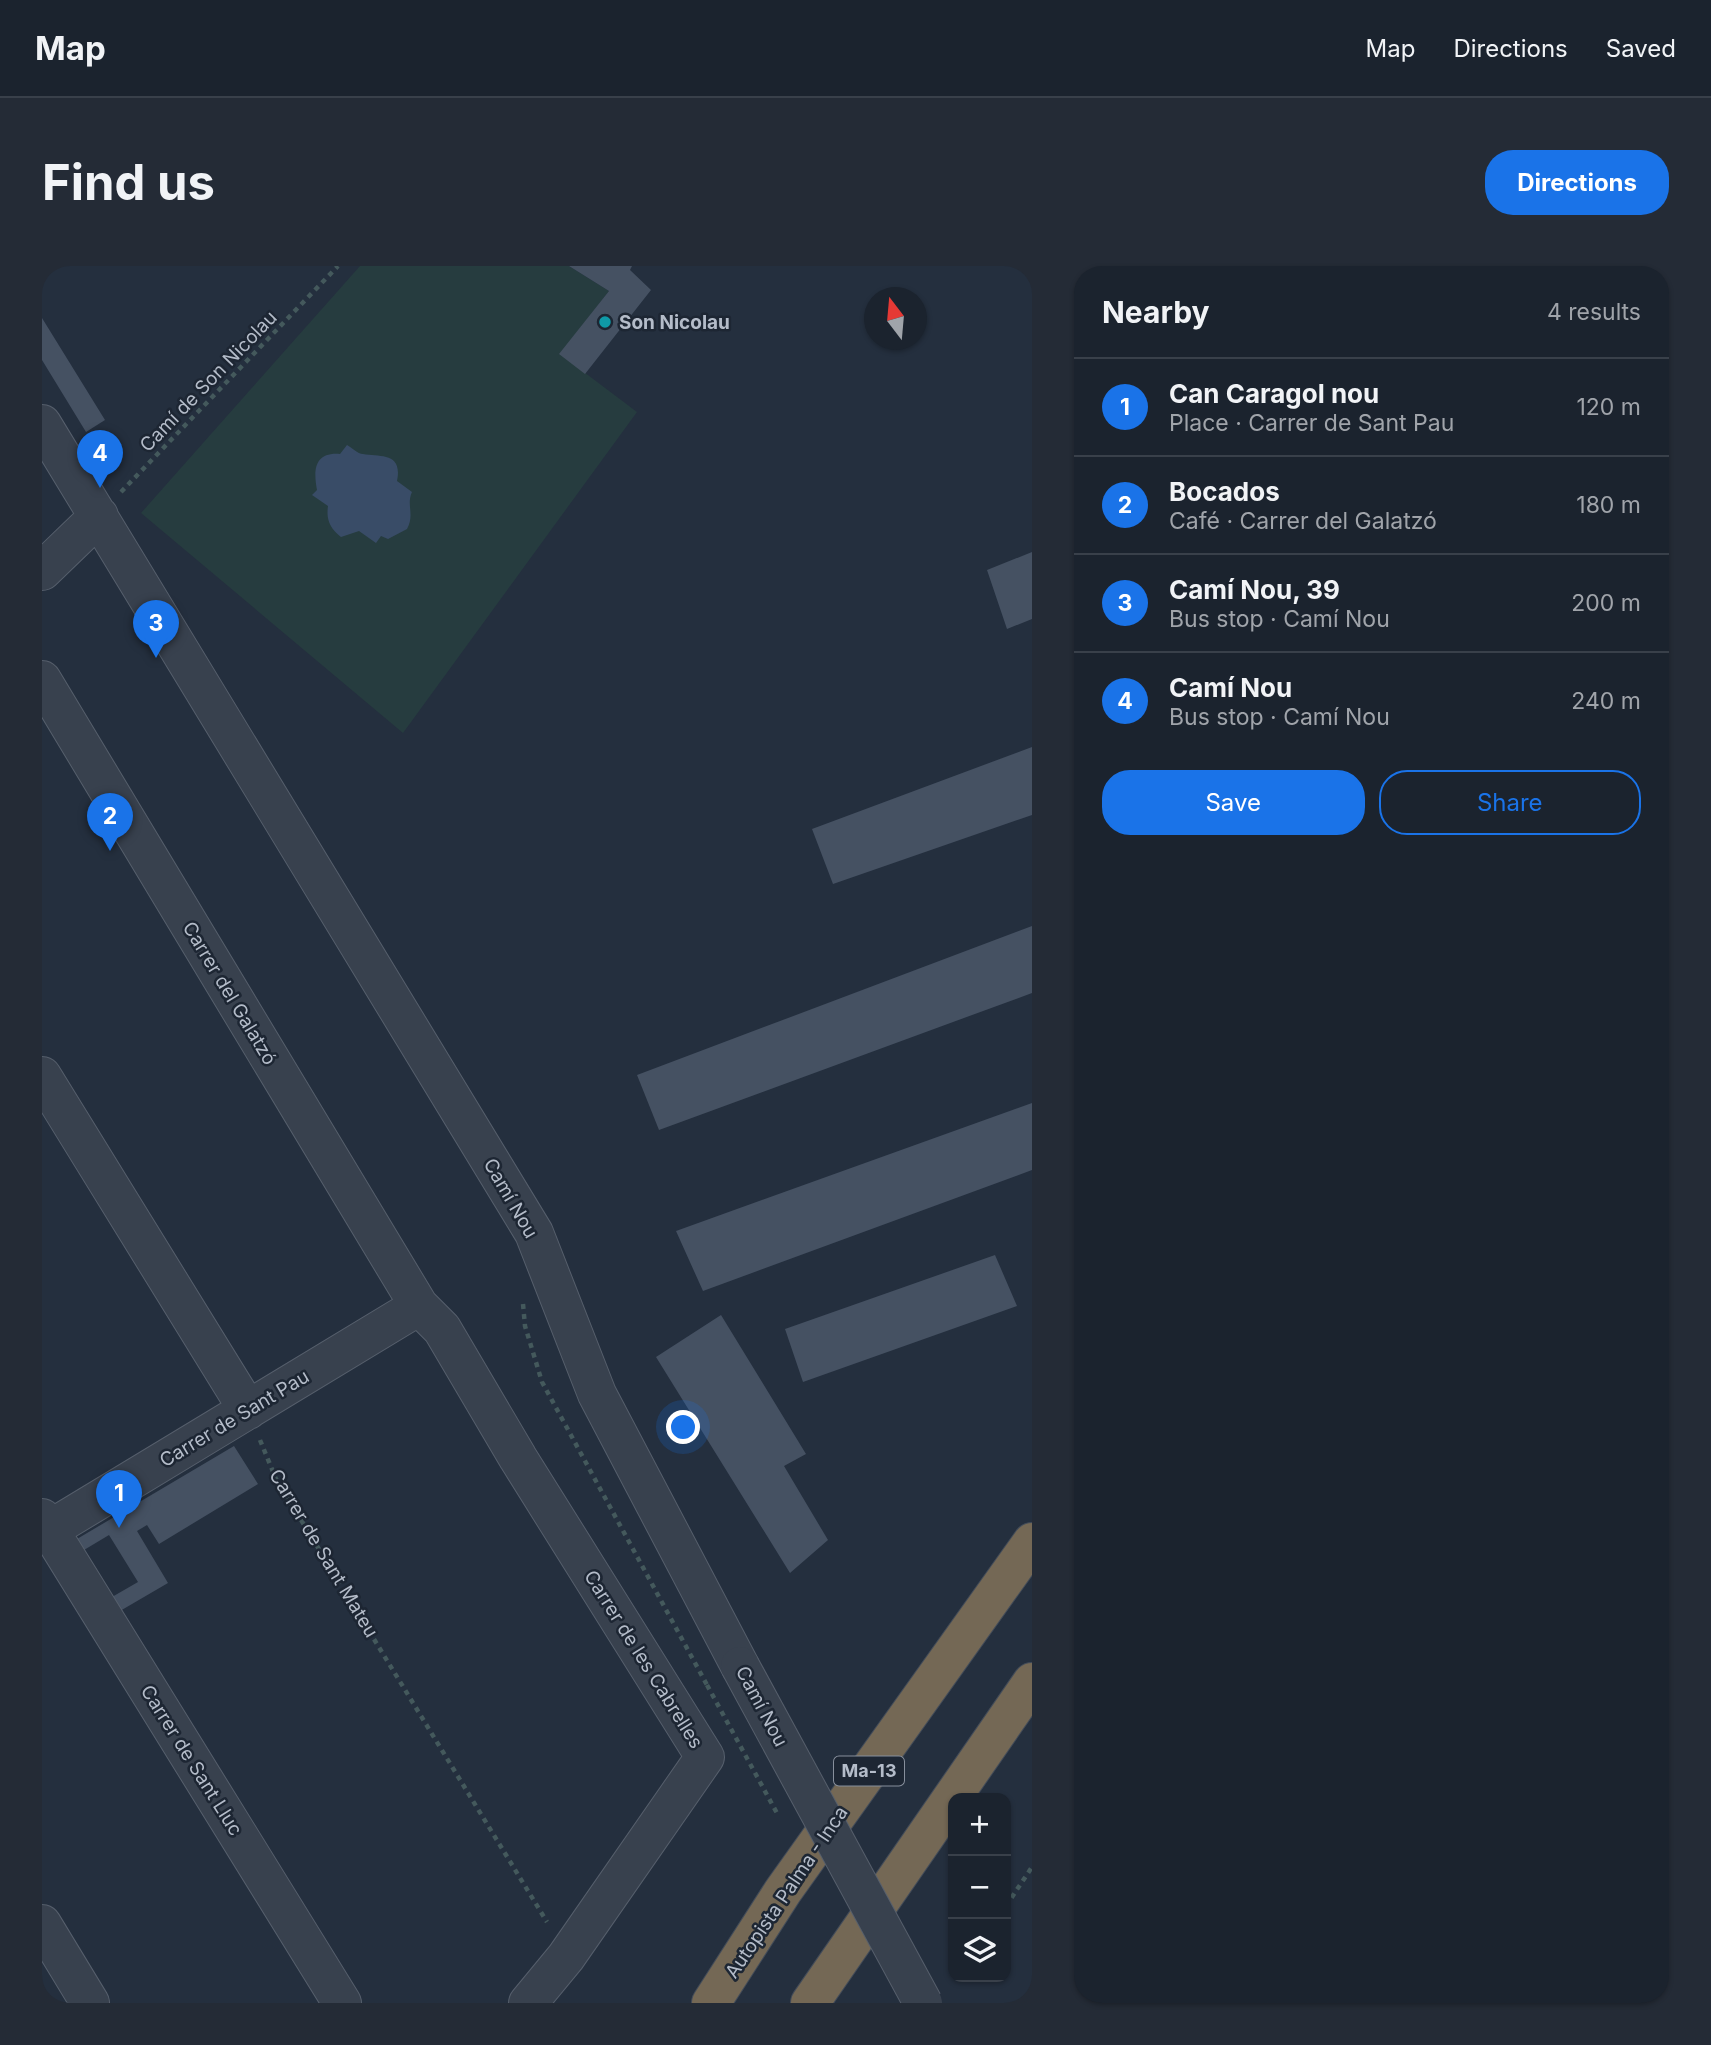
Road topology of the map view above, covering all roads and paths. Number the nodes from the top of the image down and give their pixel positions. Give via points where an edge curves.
1 (338, 266) edge
2 (42, 424) edge
3 (99, 516) junction
4 (42, 571) edge
5 (46, 699) edge
6 (42, 1076) edge
7 (419, 1306) junction
8 (248, 1410) junction
9 (46, 1524) edge
10 (1032, 1542) edge
11 (1032, 1682) edge
12 (1032, 1867) edge
13 (1011, 1898) edge
14 (42, 1924) edge
15 (566, 1957) junction
16 (90, 2003) edge
17 (342, 2003) edge
18 (528, 2003) edge
19 (711, 2003) edge
20 (810, 2003) edge
21 (923, 2003) edge

1 - 3 path, Camí de Son Nicolau
2 - 3 street, Camí Nou
3 - 4 street
3 - 21 street, Camí Nou, bridge via 534,1234 597,1394
5 - 7 street, Carrer del Galatzó
6 - 8 street
7 - 8 street, Carrer de Sant Pau
7 - 15 street, Carrer de les Cabrelles via 442,1329 705,1757
8 - 9 street, Carrer de Sant Pau
8 - 15 path, Carrer de Sant Mateu via 276,1479
9 - 17 street, Carrer de Sant Lluc
10 - 19 highway, Autopista Palma - Inca / Ma-13 via 783,1891
11 - 20 highway
12 - 13 path
14 - 16 street
15 - 18 street, Carrer de les Cabrelles

